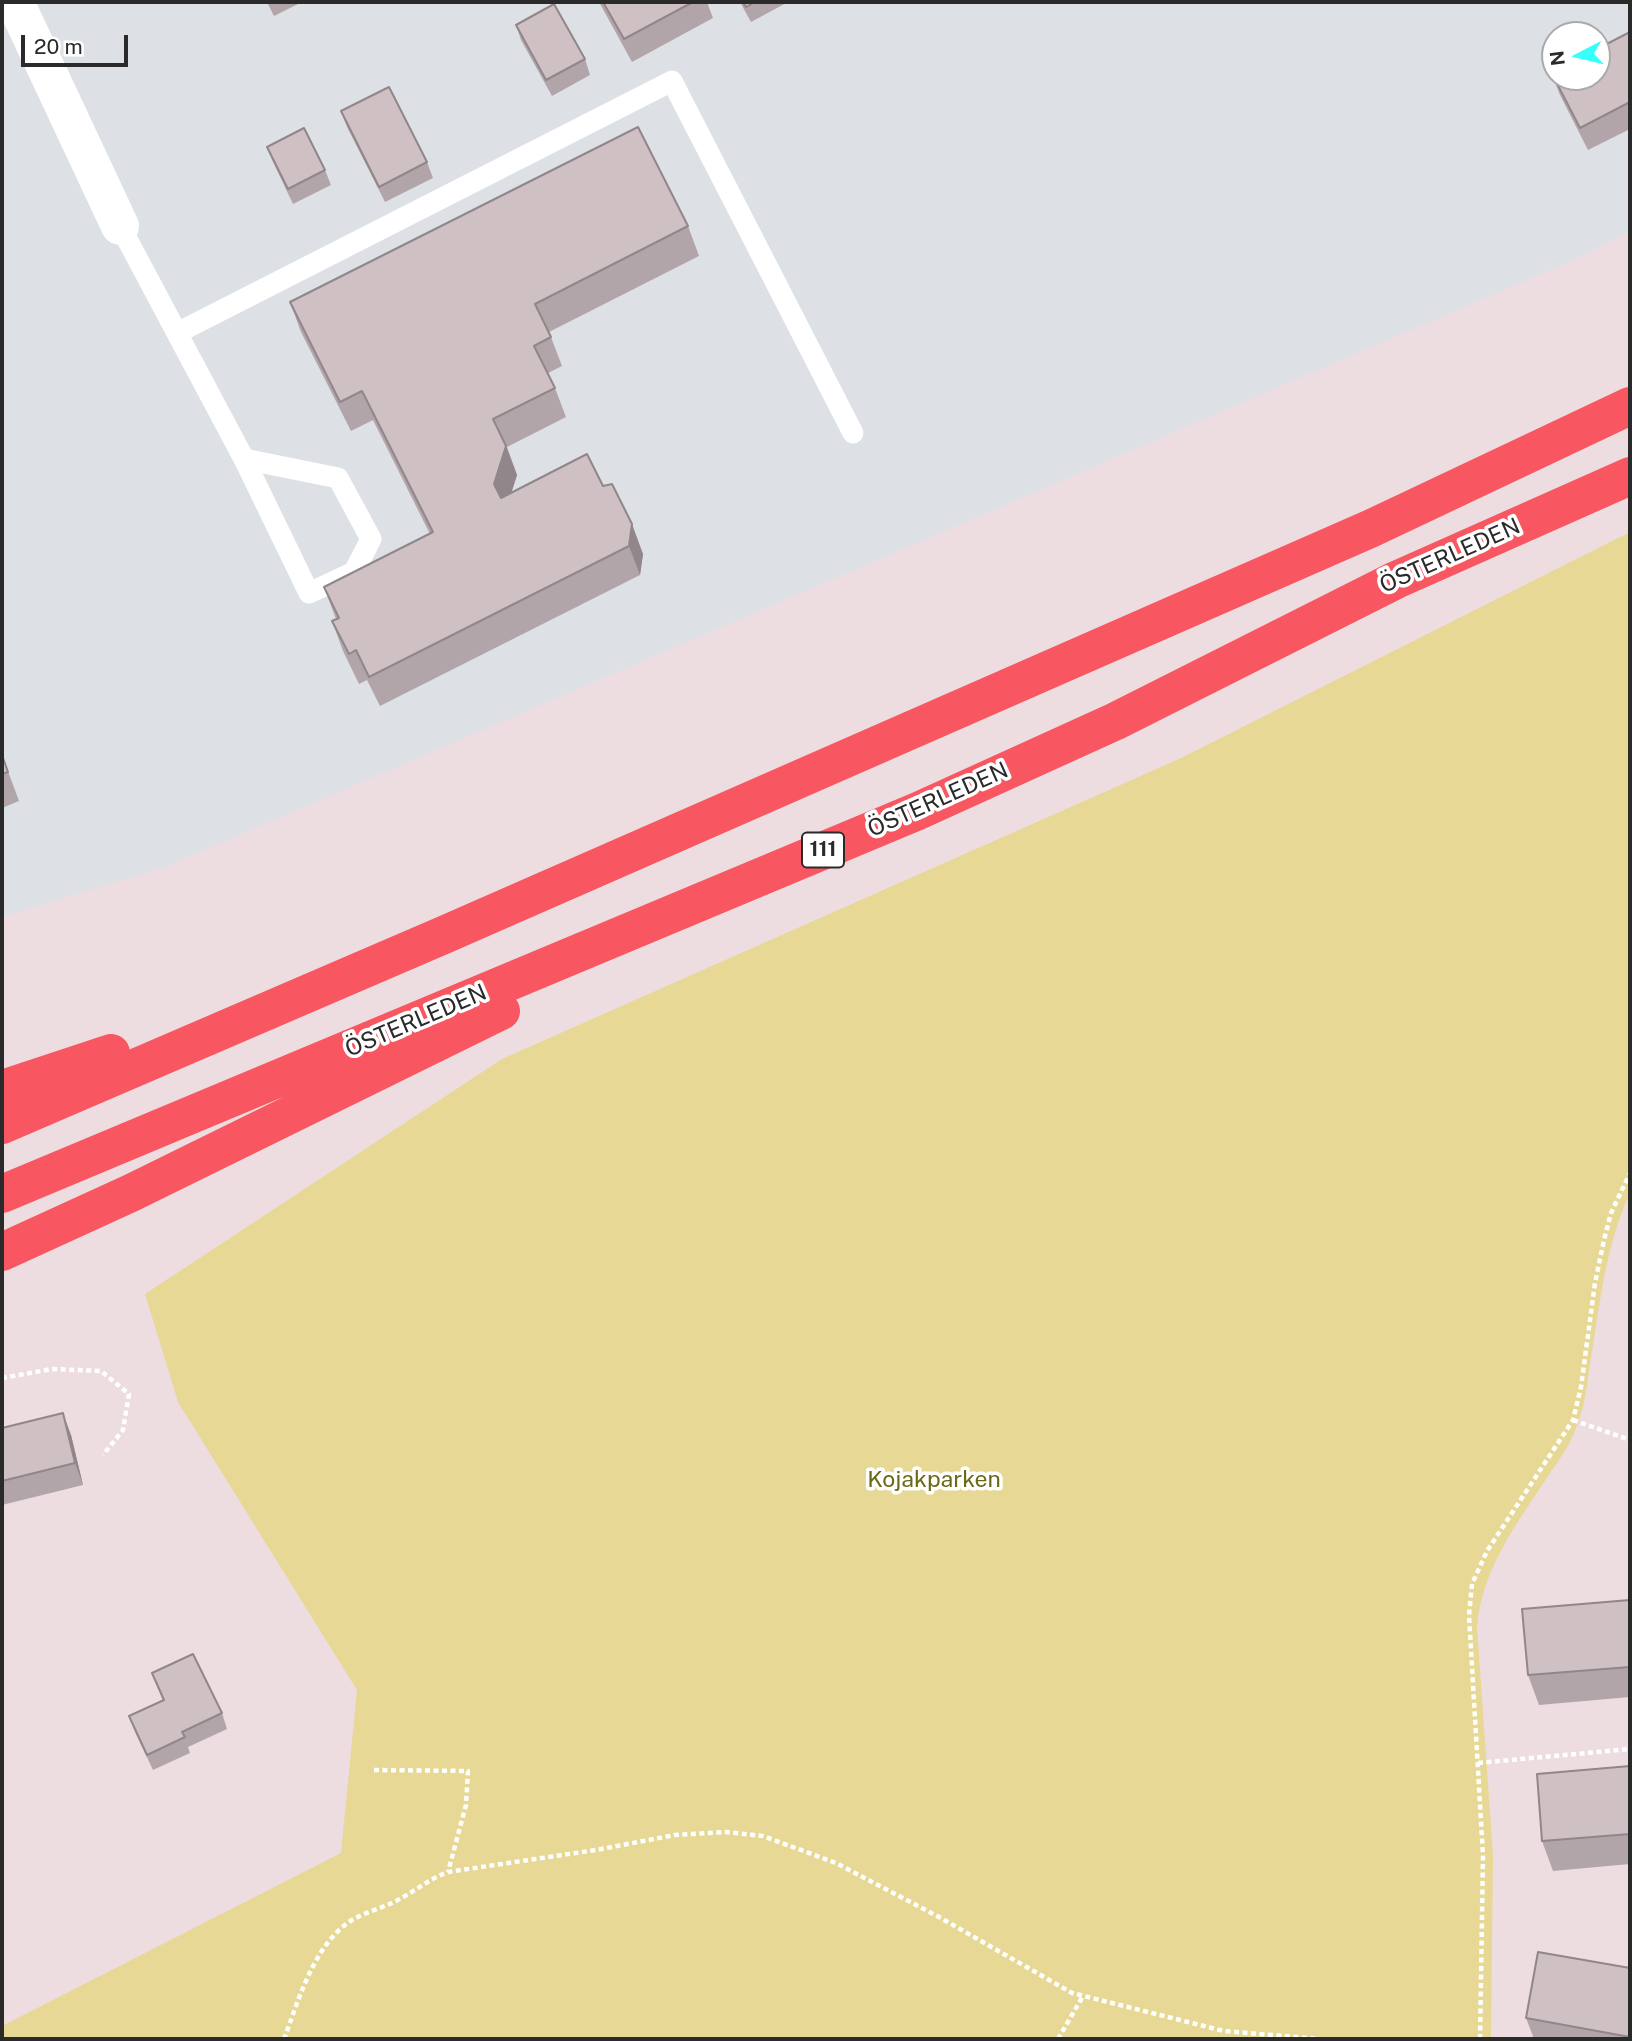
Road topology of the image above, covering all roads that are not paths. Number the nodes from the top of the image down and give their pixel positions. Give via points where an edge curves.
1 (15, 2) edge
2 (120, 226) joint
3 (177, 333) junction
4 (1630, 406) edge
5 (853, 433) dead end
6 (244, 459) junction
7 (1630, 476) edge
8 (918, 811) junction
9 (365, 968) junction
10 (2, 1089) edge
11 (2, 1125) edge
12 (2, 1194) edge
13 (2, 1251) edge

1 - 2 street
2 - 3 lane
3 - 5 lane via 673,82
3 - 6 lane
4 - 9 main road via 1372,528
6 - 6 lane via 338,478 372,539 354,572 309,593
7 - 8 main road, ÖSTERLEDEN / 111 via 1396,580 1116,721
8 - 12 main road, ÖSTERLEDEN / 111
8 - 13 main road via 131,1193
9 - 10 main road
9 - 11 main road

